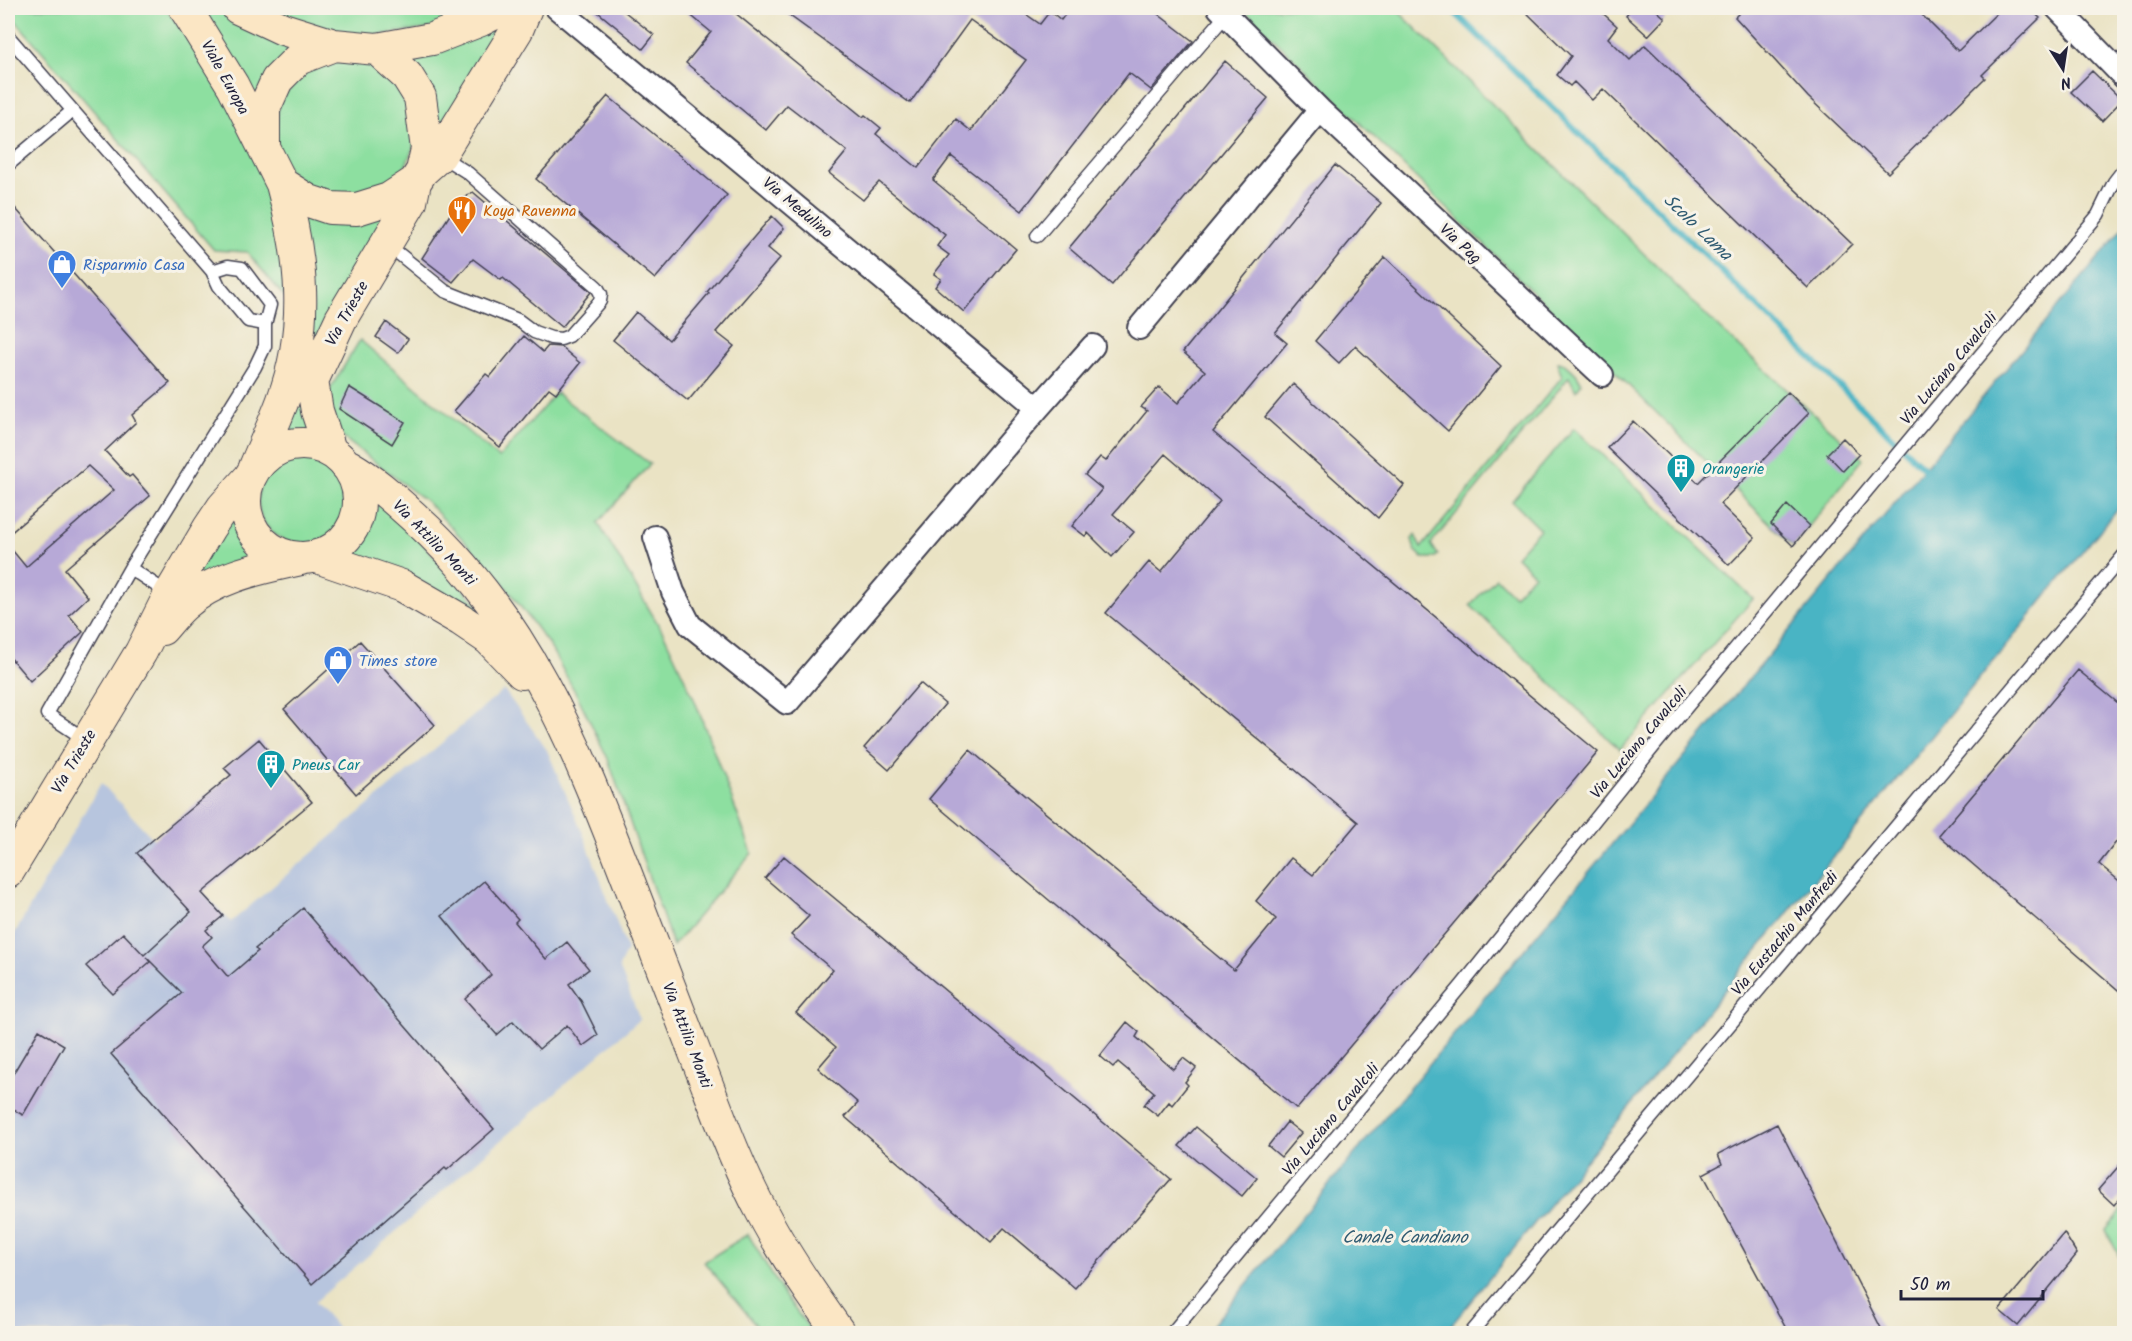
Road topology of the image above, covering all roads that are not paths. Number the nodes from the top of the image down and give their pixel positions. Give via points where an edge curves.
1 (185, 8) edge
2 (238, 8) edge
3 (505, 8) edge
4 (526, 8) edge
5 (557, 8) edge
6 (2057, 8) edge
7 (1222, 11) edge
8 (8, 36) edge
9 (334, 45) junction
10 (377, 49) junction
11 (2124, 76) edge
12 (1320, 110) junction
13 (72, 111) junction
14 (264, 148) junction
15 (8, 165) edge
16 (2124, 169) edge
17 (426, 170) junction
18 (282, 184) junction
19 (1037, 236) dead end
20 (386, 243) junction
21 (212, 271) junction
22 (265, 324) junction
23 (1139, 328) dead end
24 (1093, 346) dead end
25 (1602, 375) dead end
26 (1038, 408) junction
27 (340, 458) junction
28 (252, 473) junction
29 (655, 537) dead end
30 (2124, 555) edge
31 (310, 557) junction
32 (130, 568) junction
33 (170, 594) junction
34 (141, 652) junction
35 (563, 723) junction
36 (86, 740) junction
37 (13, 854) edge
38 (840, 1334) edge
39 (1171, 1334) edge
40 (1470, 1334) edge

1 - 14 main road, Viale Europa via 227,76
2 - 9 main road via 283,29
3 - 10 main road via 432,39
4 - 17 main road, Via Trieste via 517,30
5 - 26 street, Via Medulino
6 - 11 street
7 - 12 street, Via Pag
7 - 19 lane
8 - 13 lane
9 - 10 main road
9 - 14 main road via 298,59 277,80 264,109
10 - 17 main road via 407,76 420,97
12 - 23 street
12 - 25 street, Via Pag
13 - 15 lane
13 - 21 lane
14 - 18 main road
16 - 39 lane, Via Luciano Cavalcoli via 2098,215
17 - 18 main road via 388,199 357,209 330,208 309,201
17 - 20 main road, Via Trieste
17 - 20 lane via 468,173 597,288 600,301 569,336 551,338 518,320 445,291
18 - 28 main road, Via Trieste via 301,271 301,315 284,398
20 - 27 main road, Via Trieste via 341,319 312,381 322,432
21 - 22 lane via 219,286 248,321
21 - 22 lane via 228,266 242,268 270,305
22 - 32 lane via 265,346 255,367
24 - 26 street
26 - 29 street via 787,703 690,625 673,592
27 - 28 main road via 314,444 298,443 267,455
27 - 31 main road via 358,486 356,522 333,549
27 - 35 main road, Via Attilio Monti via 371,478 469,572 506,622
28 - 31 main road via 244,497 246,516 254,533 267,547 284,556
28 - 33 main road, Via Trieste via 223,507
30 - 40 lane, Via Eustachio Manfredi
31 - 34 main road, Via Trieste via 254,569 212,586 186,604
31 - 35 main road, Via Attilio Monti via 402,586 461,620 489,639 517,667
32 - 33 lane
32 - 36 lane via 47,714
33 - 34 main road, Via Trieste
34 - 36 main road, Via Trieste
35 - 38 main road, Via Attilio Monti via 591,784 721,1120 758,1204 799,1276
36 - 37 main road, Via Trieste

